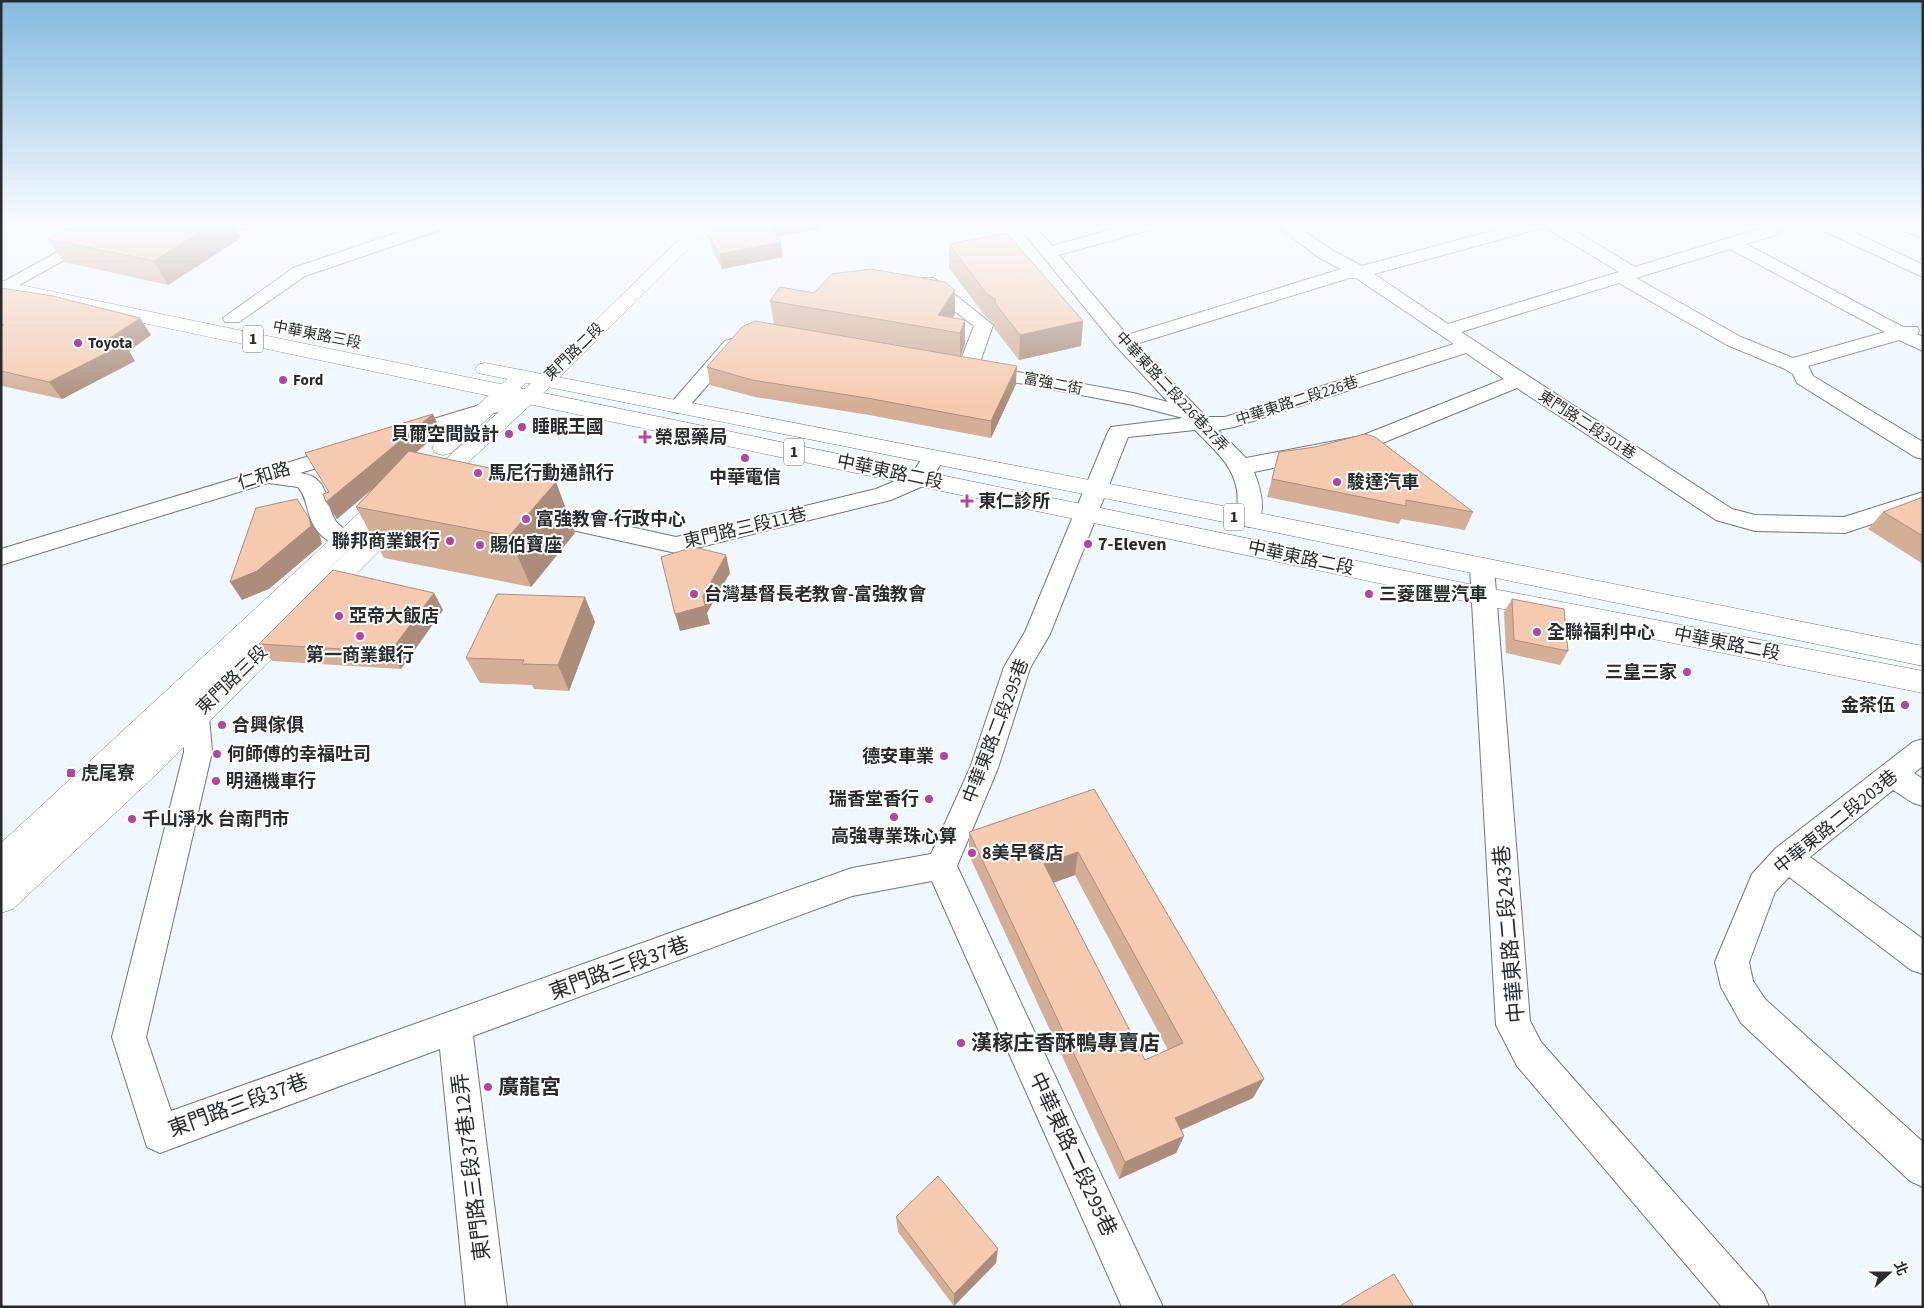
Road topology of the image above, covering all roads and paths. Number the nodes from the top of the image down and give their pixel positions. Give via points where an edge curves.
1 (2, 283) edge
2 (67, 283) edge
3 (283, 283) edge
4 (620, 283) edge
5 (638, 283) edge
6 (929, 283) edge
7 (1075, 283) edge
8 (1314, 283) edge
9 (1377, 283) edge
10 (1602, 283) edge
11 (1641, 283) edge
12 (1807, 283) edge
13 (232, 318) junction
14 (1923, 328) edge
15 (1447, 330) junction
16 (746, 333) edge
17 (1901, 334) junction
18 (1123, 342) junction
19 (555, 345) dead end
20 (1923, 345) edge
21 (1469, 346) junction
22 (1792, 365) junction
23 (1147, 368) junction
24 (1519, 380) junction
25 (528, 381) junction
26 (1133, 399) junction
27 (678, 407) junction
28 (479, 413) junction
29 (1198, 419) junction
30 (1119, 432) junction
31 (1923, 452) edge
32 (1240, 465) junction
33 (927, 468) junction
34 (265, 476) junction
35 (1923, 498) edge
36 (1090, 502) junction
37 (513, 509) edge
38 (1249, 519) junction
39 (343, 539) junction
40 (1, 557) edge
41 (1482, 581) junction
42 (1923, 656) edge
43 (1923, 682) edge
44 (181, 712) junction
45 (1923, 750) edge
46 (1893, 775) junction
47 (1923, 794) edge
48 (1787, 858) junction
49 (1, 864) edge
50 (941, 866) junction
51 (1, 898) edge
52 (1923, 959) edge
53 (455, 1027) junction
54 (1923, 1168) edge
55 (487, 1307) edge
56 (1143, 1307) edge
57 (1749, 1307) edge

1 - 25 main road, 中華東路三段 / 1
2 - 13 main road, 中華東路三段 / 1
3 - 13 street
4 - 19 main road, 東門路二段
5 - 25 main road, 東門路二段
6 - 26 street, 富強二街 via 984,325 959,366
7 - 18 street, 中華東路二段226巷27弄
8 - 18 street
9 - 15 street, 東門路二段301巷
10 - 15 street
11 - 22 street via 1734,341
12 - 17 street
13 - 25 main road, 中華東路三段 / 1
14 - 17 street
15 - 21 street, 東門路二段301巷
16 - 27 street via 737,339
17 - 20 street
17 - 22 street
18 - 23 street, 中華東路二段226巷27弄
21 - 24 street, 東門路二段301巷
21 - 29 street, 中華東路二段226巷 via 1227,423
22 - 31 street via 1802,371 1804,379
23 - 26 street
23 - 29 street, 中華東路二段226巷27弄
24 - 32 street via 1367,441 1253,466
24 - 35 street, 東門路二段301巷 via 1697,498 1732,517 1755,523 1845,525
25 - 27 main road, 中華東路二段 / 1
25 - 28 main road, 東門路三段
25 - 33 main road, 中華東路二段 / 1
25 - 44 main road, 東門路三段 via 436,492
26 - 29 street, 富強二街
26 - 30 street
27 - 33 main road, 中華東路二段 / 1
28 - 34 street, 仁和路
28 - 39 main road, 東門路三段
29 - 30 street, 中華東路二段226巷
29 - 32 street, 中華東路二段226巷27弄
30 - 36 street
32 - 38 street, 中華東路二段226巷27弄 via 1247,478 1251,506
33 - 36 main road, 中華東路二段 / 1
33 - 37 street, 東門路三段11巷 via 883,495 676,545
34 - 39 street via 305,482 316,493 323,520
34 - 40 street, 仁和路
36 - 38 main road, 中華東路二段 / 1
36 - 41 main road, 中華東路二段 / 1
36 - 50 street, 中華東路二段295巷 via 1037,634 1017,667 984,768
38 - 41 main road, 中華東路二段 / 1
39 - 44 main road, 東門路三段
41 - 42 main road, 中華東路二段 / 1
41 - 43 main road, 中華東路二段 / 1
41 - 57 street, 中華東路二段243巷 via 1513,1025 1529,1054
44 - 49 main road, 東門路三段
44 - 51 main road, 東門路三段
44 - 53 street, 東門路三段37巷 via 198,752 129,1037 160,1134
45 - 46 street, 中華東路二段203巷
46 - 47 street
46 - 48 street, 中華東路二段203巷
48 - 52 street
48 - 54 street, 中華東路二段203巷 via 1762,884 1732,962 1738,987 1753,1010
50 - 53 street, 東門路三段37巷 via 852,882
50 - 56 street, 中華東路二段295巷
53 - 55 street, 東門路三段37巷12弄

